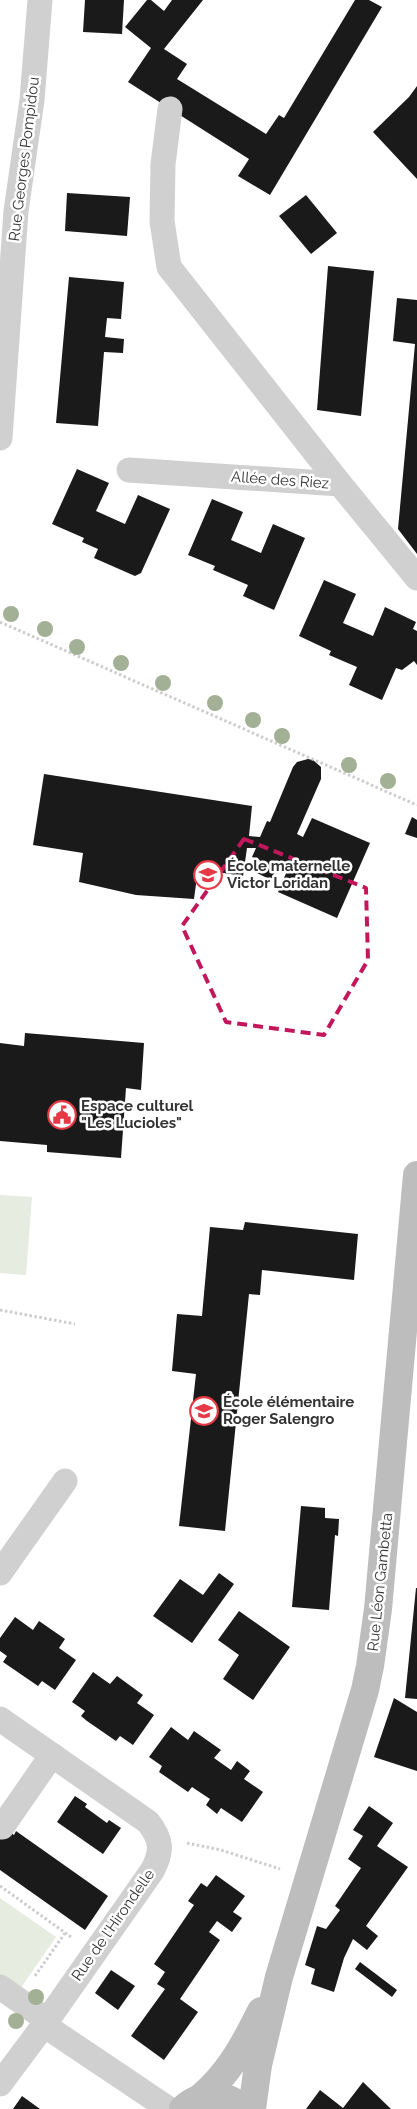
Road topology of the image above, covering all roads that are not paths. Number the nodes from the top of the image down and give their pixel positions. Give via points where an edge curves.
1 (40, 0) edge
2 (170, 109) dead end
3 (0, 438) edge
4 (129, 470) dead end
5 (340, 484) junction
6 (417, 578) edge
7 (417, 1175) edge
8 (65, 1481) dead end
9 (0, 1573) edge
10 (0, 1719) edge
11 (52, 1755) junction
12 (2, 1827) dead end
13 (279, 1977) junction
14 (0, 1987) edge
15 (46, 2022) junction
16 (0, 2084) edge
17 (192, 2104) edge
18 (169, 2109) edge
19 (243, 2109) edge
20 (252, 2109) edge

1 - 3 street, Rue Georges Pompidou via 32,100 16,210
2 - 5 street via 163,164 162,221 169,267
4 - 5 street, Allée des Riez
5 - 6 street, Allée des Riez
7 - 13 street, Rue Léon Gambetta via 373,1648 365,1690
8 - 9 street
10 - 11 street
11 - 12 street
11 - 15 street, Rue de l'Hirondelle via 148,1822 160,1847 152,1871
13 - 17 street, Rue Léon Gambetta via 227,2072
13 - 20 street, Rue Léon Gambetta via 258,2065
14 - 15 street
15 - 16 street, Rue de l'Hirondelle
15 - 18 street
17 - 19 street via 220,2096

